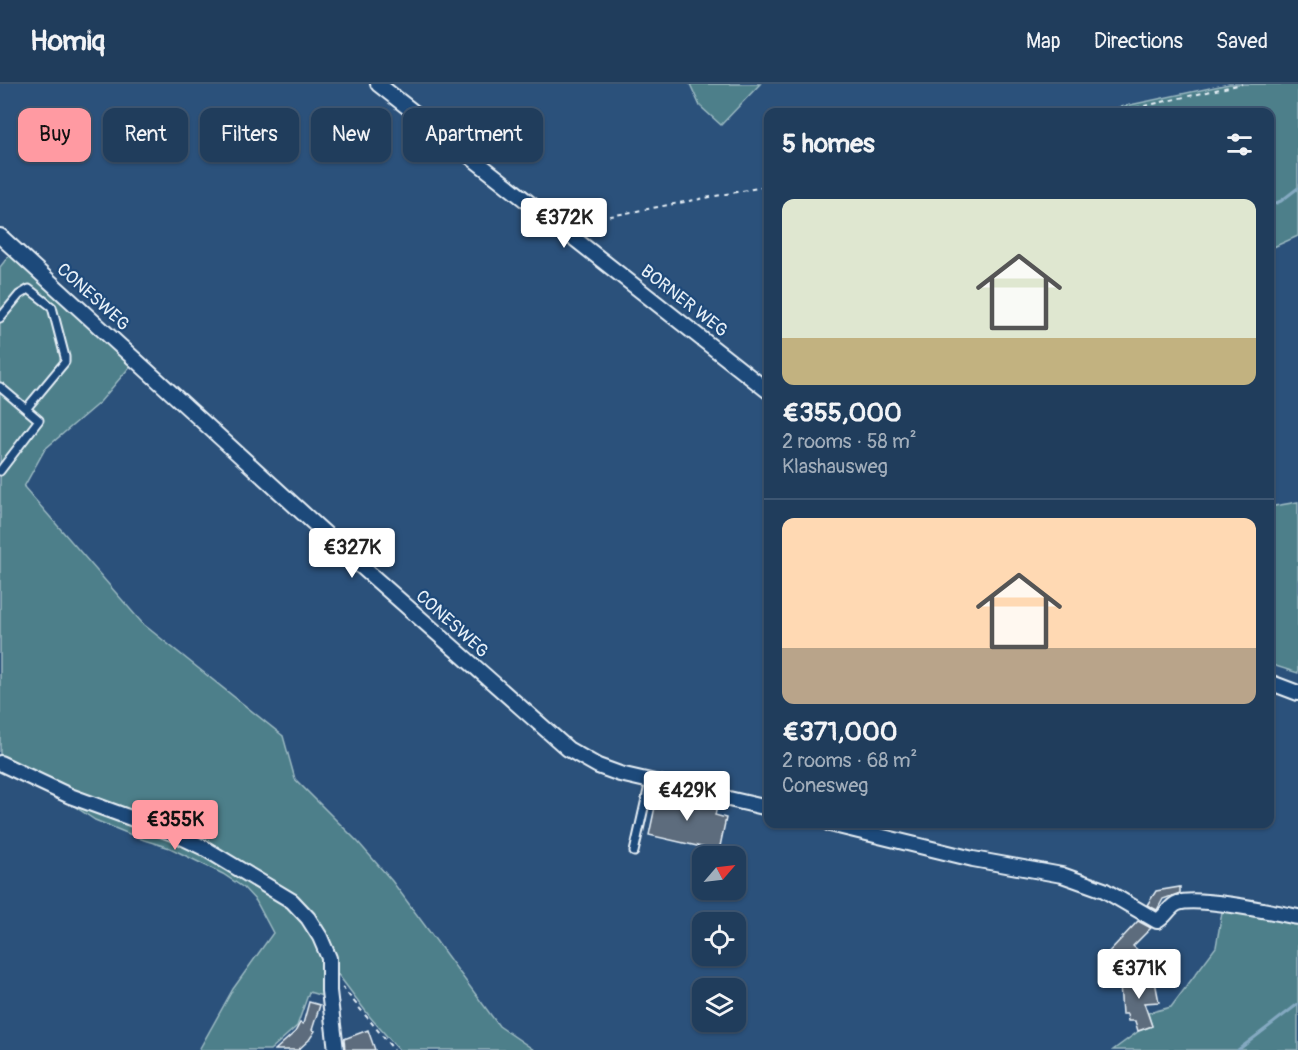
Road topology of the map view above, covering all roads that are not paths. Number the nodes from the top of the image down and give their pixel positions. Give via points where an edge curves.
1 (378, 84) edge
2 (0, 236) edge
3 (0, 318) edge
4 (0, 387) edge
5 (764, 388) edge
6 (26, 409) junction
7 (0, 471) edge
8 (1274, 684) edge
9 (1298, 693) edge
10 (0, 763) edge
11 (651, 781) junction
12 (764, 807) edge
13 (846, 828) edge
14 (634, 852) dead end
15 (1298, 917) edge
16 (336, 1050) edge

1 - 5 street, BORNER WEG
2 - 11 street, CONESWEG via 548,733 598,766
3 - 6 lane via 29,289 52,307 65,362
4 - 6 lane
6 - 7 lane via 39,420
8 - 9 street
10 - 16 street via 70,796 175,834 292,901 308,918 329,958
11 - 12 street, CONESWEG
11 - 14 lane
13 - 15 street via 973,859 1062,875 1104,890 1157,921 1172,906 1194,900

